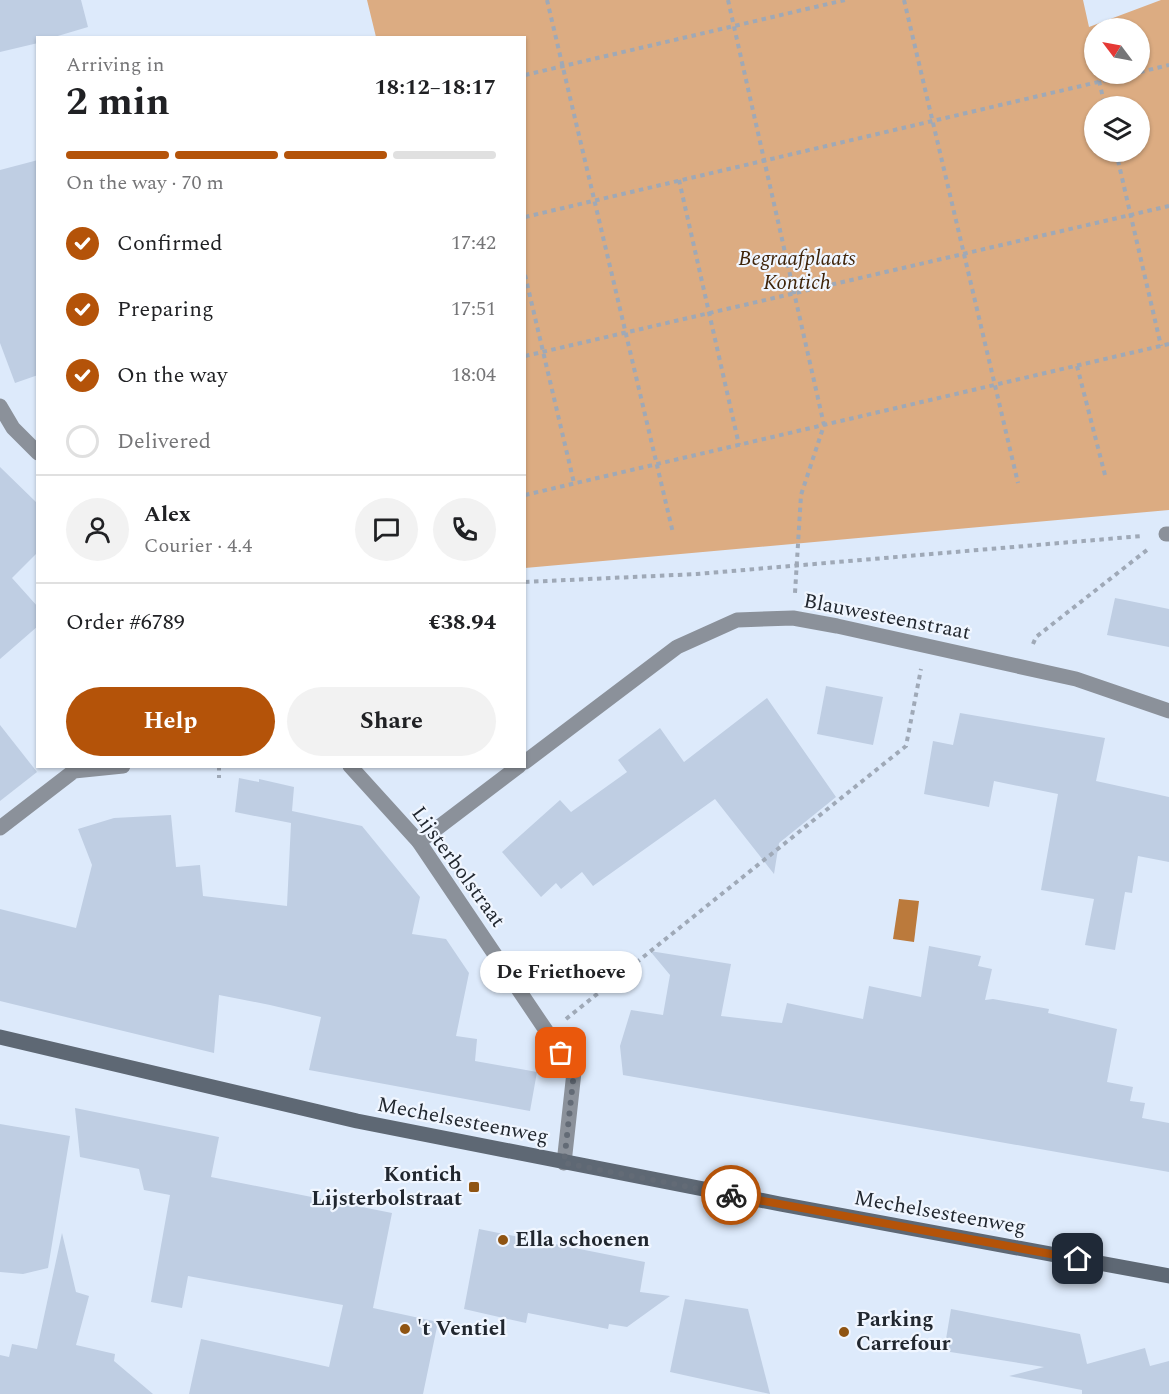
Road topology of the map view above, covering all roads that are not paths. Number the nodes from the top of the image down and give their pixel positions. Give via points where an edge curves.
1 (0, 406) edge
2 (36, 451) edge
3 (1169, 711) edge
4 (526, 761) edge
5 (103, 768) edge
6 (352, 768) edge
7 (516, 768) edge
8 (0, 828) edge
9 (419, 842) junction
10 (0, 1037) edge
11 (564, 1163) junction
12 (1169, 1276) edge

1 - 2 street
3 - 4 street, Blauwesteenstraat via 1076,679 925,645 793,618 736,620 677,648
5 - 8 street via 74,771
6 - 9 street, Lijsterbolstraat
7 - 9 street
9 - 11 street, Lijsterbolstraat via 574,1072
10 - 11 street, Mechelsesteenweg via 357,1121
11 - 12 street, Mechelsesteenweg

